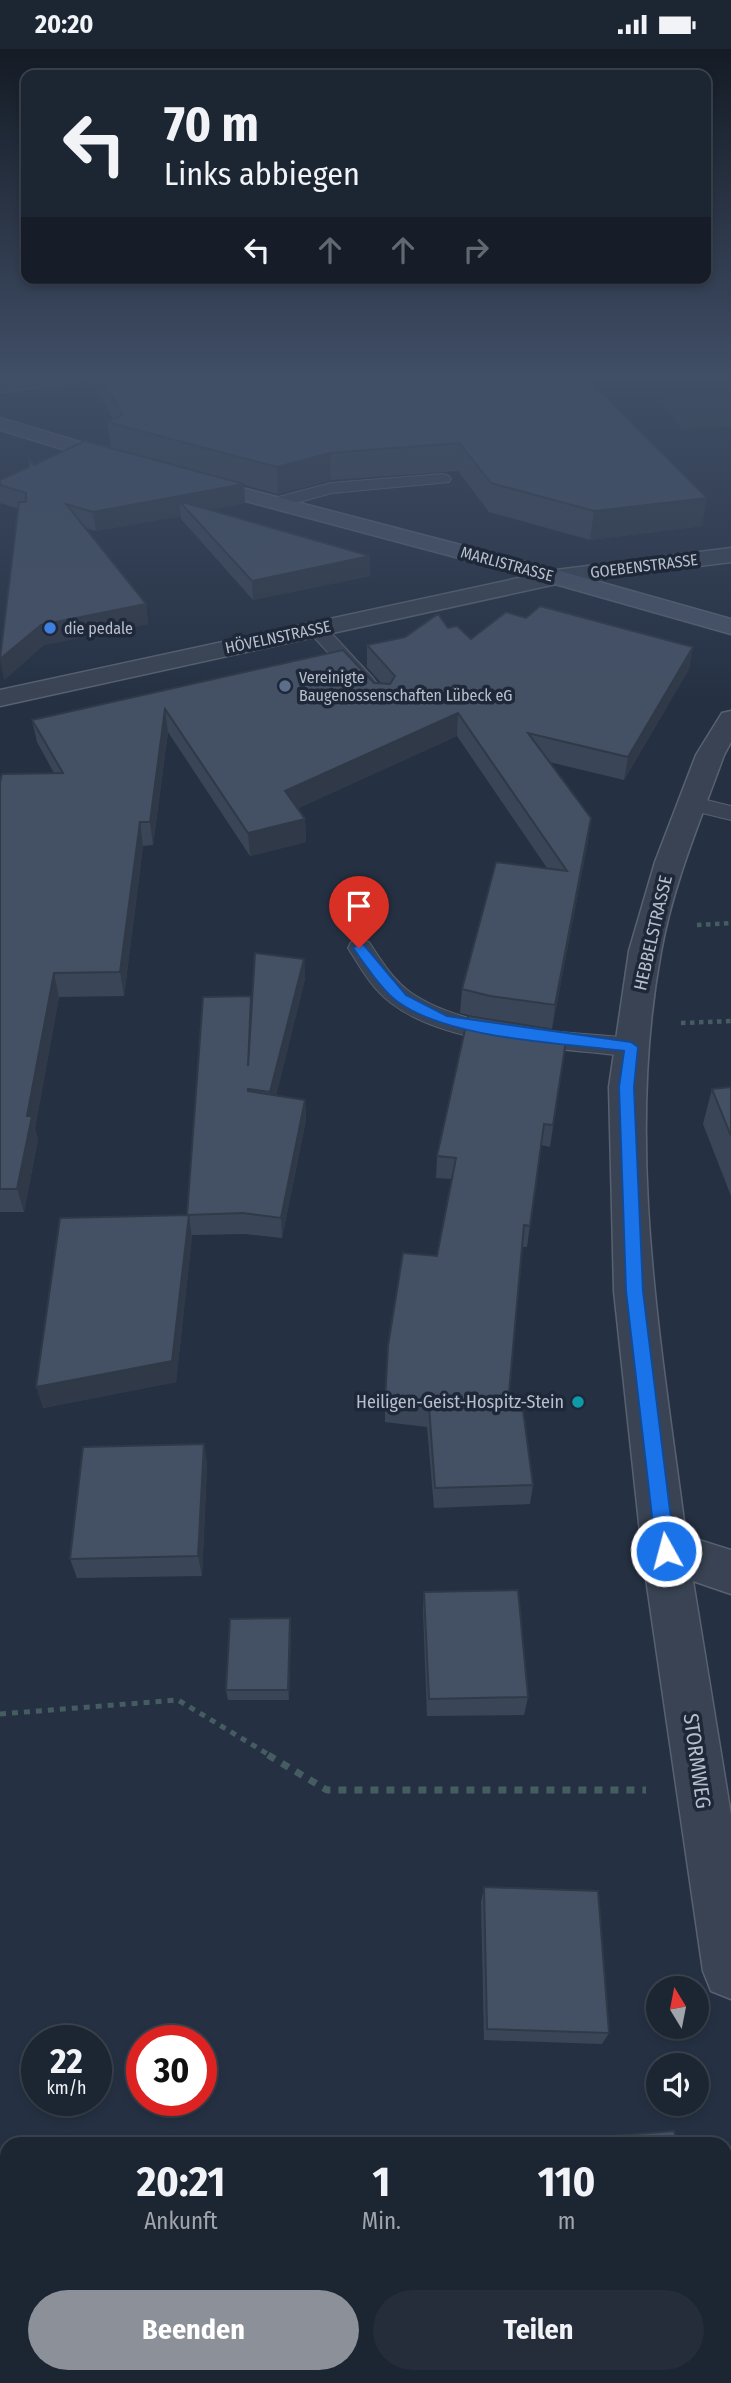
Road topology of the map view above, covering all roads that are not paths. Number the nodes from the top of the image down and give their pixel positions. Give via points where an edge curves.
1 (209, 485) edge
2 (369, 485) edge
3 (277, 503) junction
4 (731, 555) edge
5 (556, 577) junction
6 (731, 627) edge
7 (317, 629) junction
8 (0, 698) edge
9 (383, 700) edge
10 (731, 719) edge
11 (694, 804) junction
12 (731, 813) edge
13 (359, 948) dead end
14 (631, 1047) junction
15 (666, 1551) junction
16 (731, 1572) edge
17 (731, 1971) edge

1 - 3 main road, MARLISTRASSE
2 - 3 lane via 331,488
3 - 5 main road, MARLISTRASSE
4 - 5 street, GOEBENSTRASSE
5 - 6 main road, MARLISTRASSE
5 - 7 street, HÖVELNSTRASSE
7 - 8 street, HÖVELNSTRASSE
7 - 9 lane
10 - 11 street, HEBBELSTRASSE via 710,755
11 - 12 lane
11 - 14 street, HEBBELSTRASSE via 670,862 645,951
13 - 14 lane via 401,998 442,1020
14 - 15 street, HEBBELSTRASSE via 627,1087 634,1291
15 - 16 street
15 - 17 street, STORMWEG

